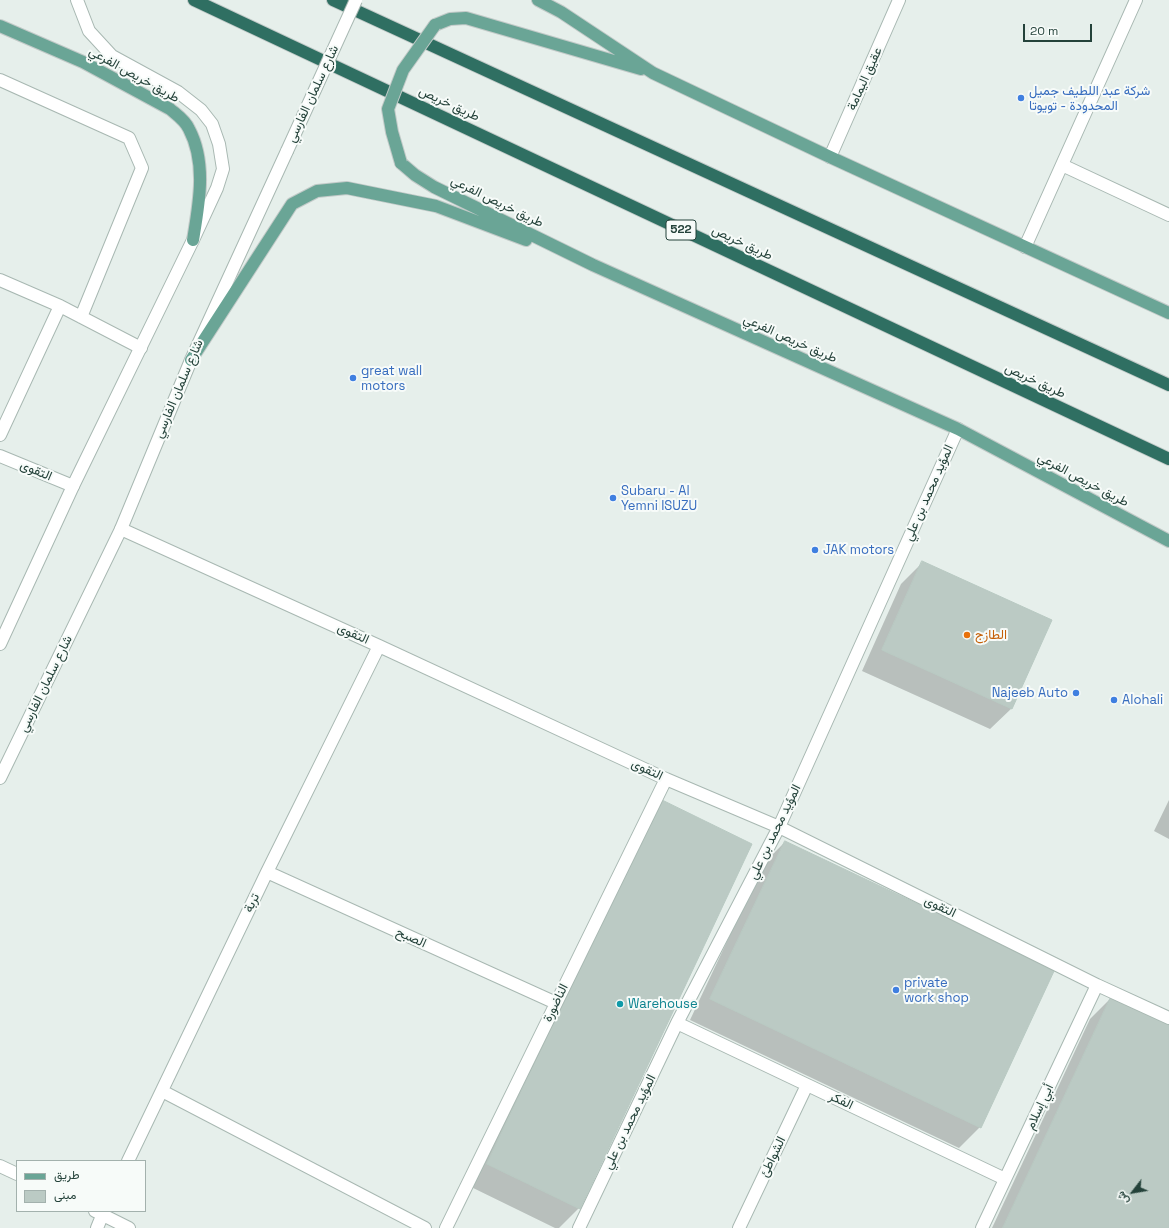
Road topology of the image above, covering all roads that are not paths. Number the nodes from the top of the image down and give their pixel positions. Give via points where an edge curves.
1 (77, 0) edge
2 (194, 0) edge
3 (333, 0) edge
4 (356, 0) edge
5 (538, 0) edge
6 (899, 0) edge
7 (1136, 0) edge
8 (1, 29) edge
9 (653, 73) junction
10 (0, 80) edge
11 (830, 157) junction
12 (1062, 165) junction
13 (1169, 215) edge
14 (193, 240) junction
15 (1025, 247) junction
16 (593, 265) junction
17 (0, 280) edge
18 (60, 306) junction
19 (1169, 313) edge
20 (81, 317) junction
21 (141, 348) junction
22 (191, 360) junction
23 (1169, 385) edge
24 (958, 429) junction
25 (0, 435) edge
26 (0, 456) edge
27 (1169, 459) edge
28 (73, 486) junction
29 (121, 529) junction
30 (1169, 541) edge
31 (0, 644) edge
32 (379, 646) junction
33 (0, 778) edge
34 (666, 779) junction
35 (779, 827) junction
36 (267, 872) junction
37 (1097, 985) junction
38 (556, 1003) junction
39 (1169, 1018) edge
40 (677, 1023) junction
41 (807, 1085) junction
42 (162, 1090) junction
43 (128, 1160) edge
44 (0, 1166) edge
45 (16, 1174) edge
46 (1005, 1179) junction
47 (101, 1212) edge
48 (97, 1228) edge
49 (129, 1228) edge
50 (425, 1228) edge
51 (446, 1228) edge
52 (579, 1228) edge
53 (739, 1228) edge
54 (982, 1228) edge

1 - 14 street via 88,31 112,56 178,92 201,110 212,124 219,144 223,169
2 - 27 highway, طريق خريص / 522
3 - 23 highway
4 - 22 street, شارع سلمان الفارسي, bridge
5 - 9 main road via 561,12
6 - 11 street, عقيق اليمامة
7 - 12 street
8 - 14 main road, طريق خريص الفرعي via 83,62 182,118 194,140 201,176 200,204
9 - 11 main road
9 - 16 main road, طريق خريص الفرعي, bridge via 466,18 450,19 435,25 418,46 403,70 388,109 401,163 415,176
10 - 20 street via 129,138 142,168
11 - 15 main road
12 - 13 street
12 - 15 street
14 - 21 street
15 - 19 main road
16 - 22 main road via 436,206 346,188 317,192 292,204
16 - 24 main road, طريق خريص الفرعي
17 - 18 street
18 - 20 street
18 - 25 street
20 - 21 street
21 - 28 street
22 - 29 street, شارع سلمان الفارسي
24 - 30 main road, طريق خريص الفرعي
24 - 35 street, المؤيد محمد بن علي
26 - 28 street, التقوى
28 - 31 street
29 - 32 street, التقوى
29 - 33 street, شارع سلمان الفارسي
32 - 34 street, التقوى
32 - 36 street, تربة
34 - 35 street, التقوى
34 - 38 street, الناضورة
35 - 37 street, التقوى
35 - 40 street, المؤيد محمد بن علي
36 - 38 street, الصبح
36 - 42 street, تربة
37 - 39 street, التقوى
37 - 46 street, أبي إسلام
38 - 51 street, الناضورة
40 - 41 street, الفكر
40 - 52 street, المؤيد محمد بن علي
41 - 46 street, الفكر
41 - 53 street, الشواطئ
42 - 43 street, تربة
42 - 50 street
44 - 45 street
46 - 54 street, أبي إسلام
47 - 48 street
47 - 49 street

